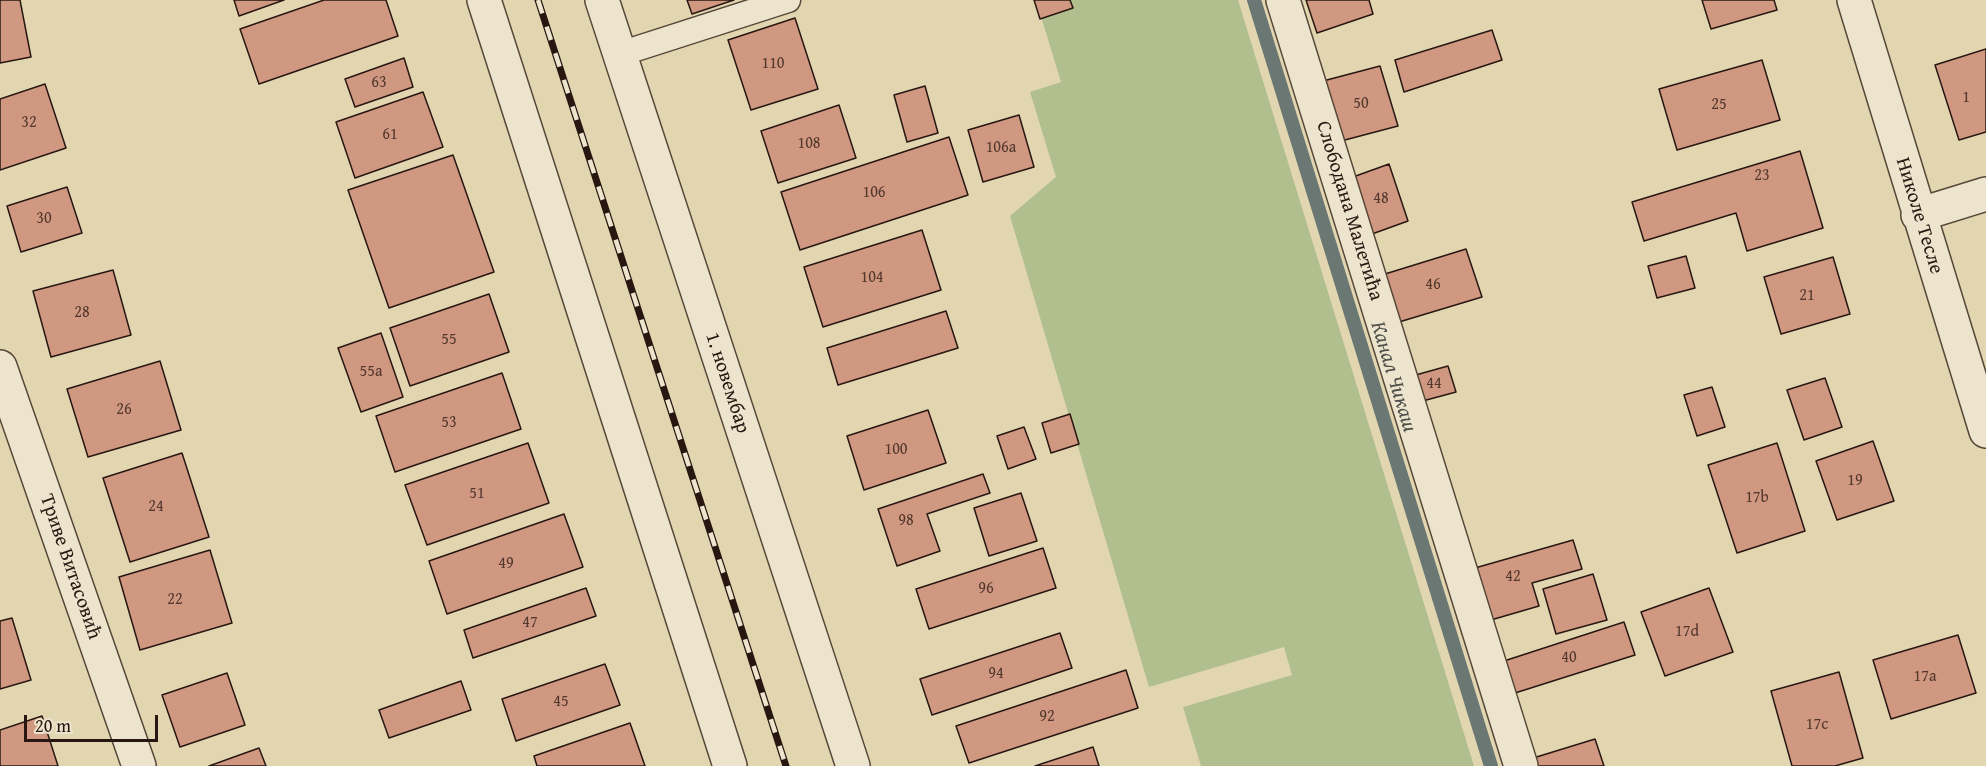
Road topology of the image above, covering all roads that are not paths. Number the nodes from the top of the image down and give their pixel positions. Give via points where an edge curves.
1 (484, 0) edge
2 (602, 0) edge
3 (788, 0) edge
4 (1283, 0) edge
5 (1854, 0) edge
6 (620, 54) junction
7 (1986, 194) edge
8 (1918, 215) junction
9 (0, 367) edge
10 (1986, 431) edge
11 (140, 766) edge
12 (730, 766) edge
13 (853, 766) edge
14 (1521, 766) edge

1 - 12 street
2 - 6 street, 1. новембар
3 - 6 lane
4 - 14 street, Слободана Малетића
5 - 8 street, Николе Тесле
6 - 13 street, 1. новембар
7 - 8 street
8 - 10 street, Николе Тесле
9 - 11 street, Триве Витасовић

